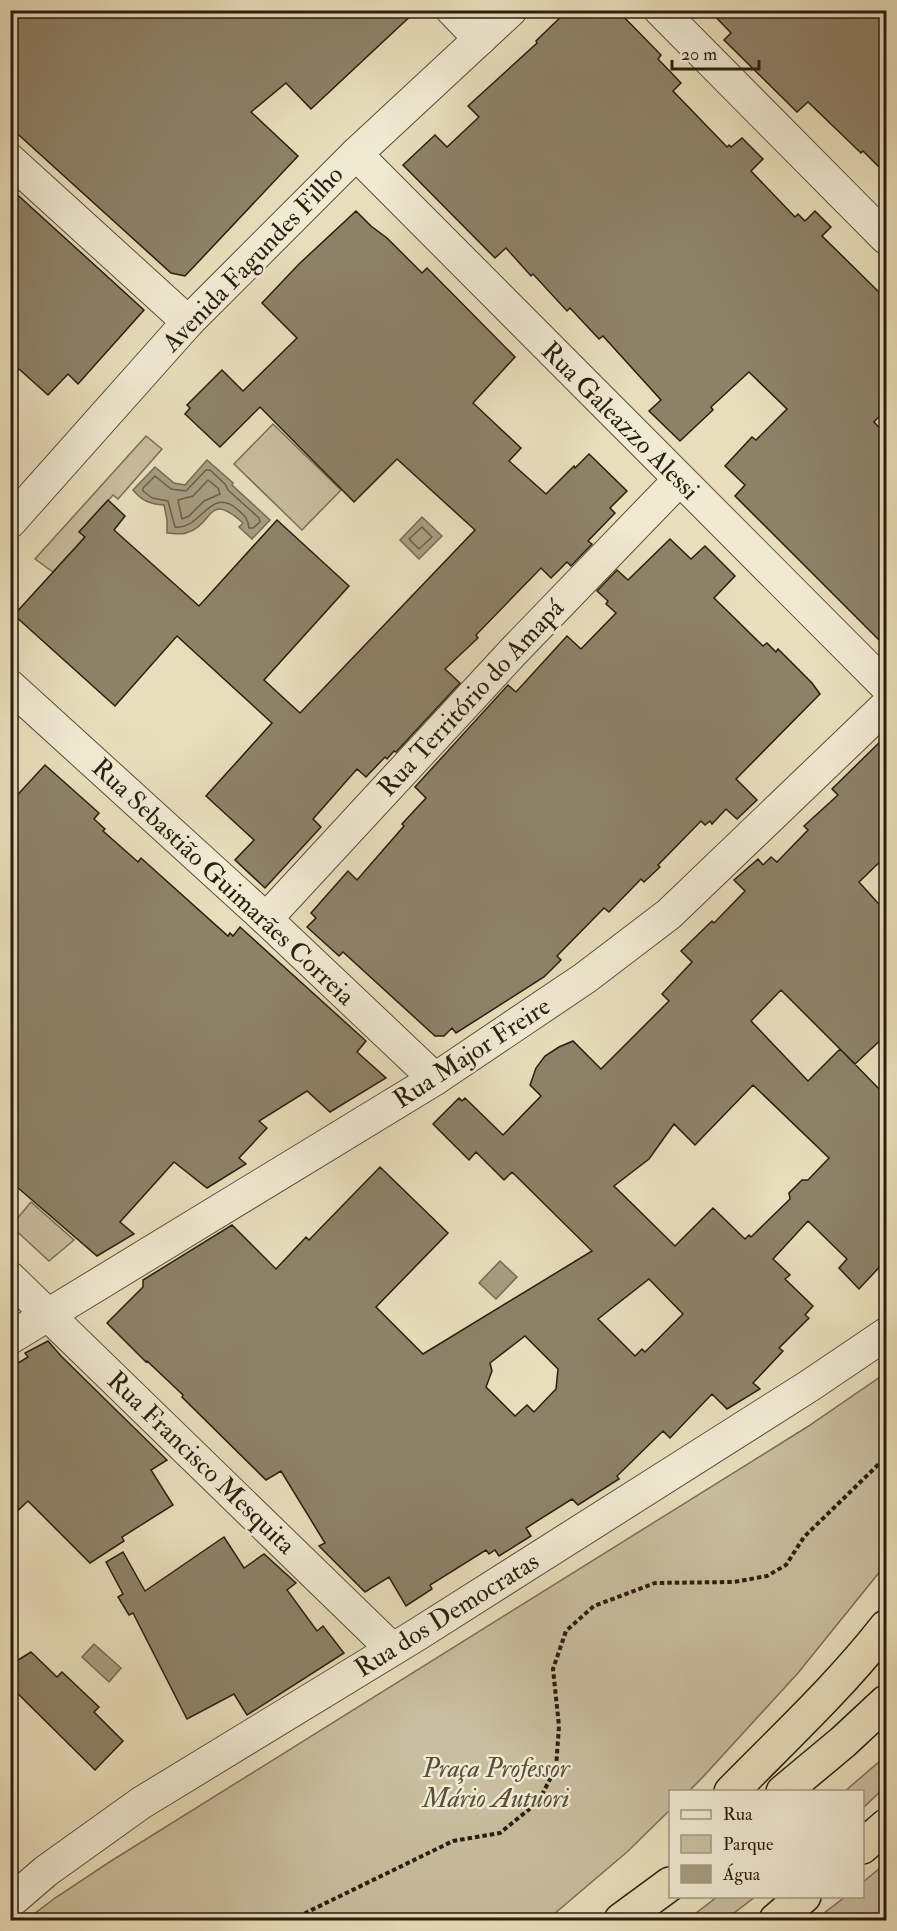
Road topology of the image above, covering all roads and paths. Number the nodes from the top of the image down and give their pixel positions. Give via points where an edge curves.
1 (452, 10) edge
2 (511, 10) edge
3 (660, 10) edge
4 (480, 39) junction
5 (356, 154) junction
6 (10, 160) edge
7 (886, 238) edge
8 (188, 322) junction
9 (679, 480) junction
10 (10, 522) edge
11 (10, 686) edge
12 (886, 686) edge
13 (886, 706) edge
14 (266, 919) junction
15 (435, 1079) junction
16 (10, 1278) edge
17 (49, 1313) junction
18 (886, 1334) edge
19 (10, 1338) edge
20 (886, 1457) edge
21 (886, 1628) edge
22 (391, 1648) junction
23 (886, 1702) edge
24 (732, 1790) edge
25 (784, 1790) edge
26 (886, 1826) edge
27 (864, 1845) edge
28 (669, 1870) edge
29 (669, 1885) edge
30 (802, 1898) edge
31 (10, 1902) edge
32 (633, 1912) edge
33 (291, 1920) edge
34 (776, 1920) edge

1 - 4 street
2 - 4 street, Avenida Fagundes Filho
3 - 7 street
4 - 5 street, Avenida Fagundes Filho
5 - 8 street, Avenida Fagundes Filho
5 - 9 street, Rua Galeazzo Alessi
6 - 8 street
8 - 10 street, Avenida Fagundes Filho
9 - 12 street, Rua Galeazzo Alessi
9 - 14 street, Rua Território do Amapá via 512,653
11 - 14 street, Rua Sebastião Guimarães Correia
13 - 15 street, Rua Major Freire via 669,914 585,978
14 - 15 street, Rua Sebastião Guimarães Correia
15 - 17 street, Rua Major Freire
16 - 17 street, Rua Francisco Mesquita
17 - 19 street, Rua Major Freire
17 - 22 street, Rua Francisco Mesquita
18 - 22 street, Rua dos Democratas
20 - 33 path via 804,1537 786,1565 766,1576 734,1582 655,1583 594,1606 566,1631 553,1669 559,1726 556,1768 538,1802 500,1833 453,1841
21 - 24 highway via 809,1714
22 - 31 street, Rua dos Democratas via 141,1803 46,1871
23 - 25 highway
26 - 27 highway
28 - 32 highway
29 - 32 highway
30 - 34 highway

